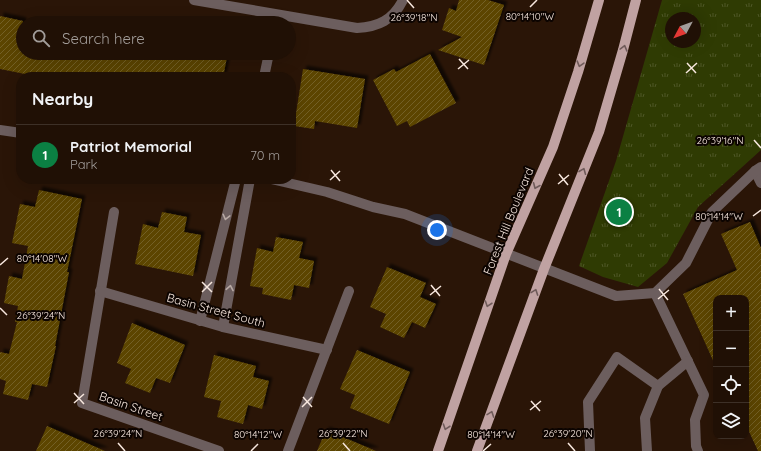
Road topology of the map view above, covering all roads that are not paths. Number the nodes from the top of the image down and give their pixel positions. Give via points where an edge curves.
1 (194, 0) edge
2 (403, 0) edge
3 (599, 0) edge
4 (636, 0) edge
5 (263, 16) edge
6 (296, 21) edge
7 (268, 60) edge
8 (265, 72) edge
9 (0, 130) edge
10 (16, 132) edge
11 (758, 169) edge
12 (761, 183) edge
13 (235, 184) edge
14 (249, 184) edge
15 (293, 184) edge
16 (114, 212) dead end
17 (506, 254) junction
18 (544, 269) junction
19 (349, 291) dead end
20 (100, 292) junction
21 (655, 293) junction
22 (200, 320) junction
23 (223, 327) junction
24 (327, 350) junction
25 (688, 361) junction
26 (658, 386) junction
27 (219, 451) edge
28 (288, 451) edge
29 (438, 451) edge
30 (477, 451) edge
31 (590, 451) edge
32 (647, 451) edge
33 (698, 451) edge

1 - 5 street
2 - 6 street via 395,13 384,22 370,27 357,28
3 -> 17 main road, Forest Hill Boulevard via 553,147
18 -> 4 main road via 599,132
7 - 8 street
9 - 10 street
11 - 12 street
11 - 21 street via 712,212 686,263
13 -> 22 street
23 -> 14 street
15 - 17 street via 405,214
16 - 20 street, Basin Street
17 - 18 street
17 -> 29 main road, Forest Hill Boulevard
18 - 21 street via 616,296
30 -> 18 main road
19 - 24 street
20 - 22 street, Basin Street South
20 - 27 street, Basin Street via 82,403
21 - 25 street
22 - 23 street, Basin Street South
23 - 24 street, Basin Street South
24 - 28 street
25 - 26 street
25 - 33 street via 704,395 694,420
26 - 31 street via 617,357 588,402
26 - 32 street via 644,418

